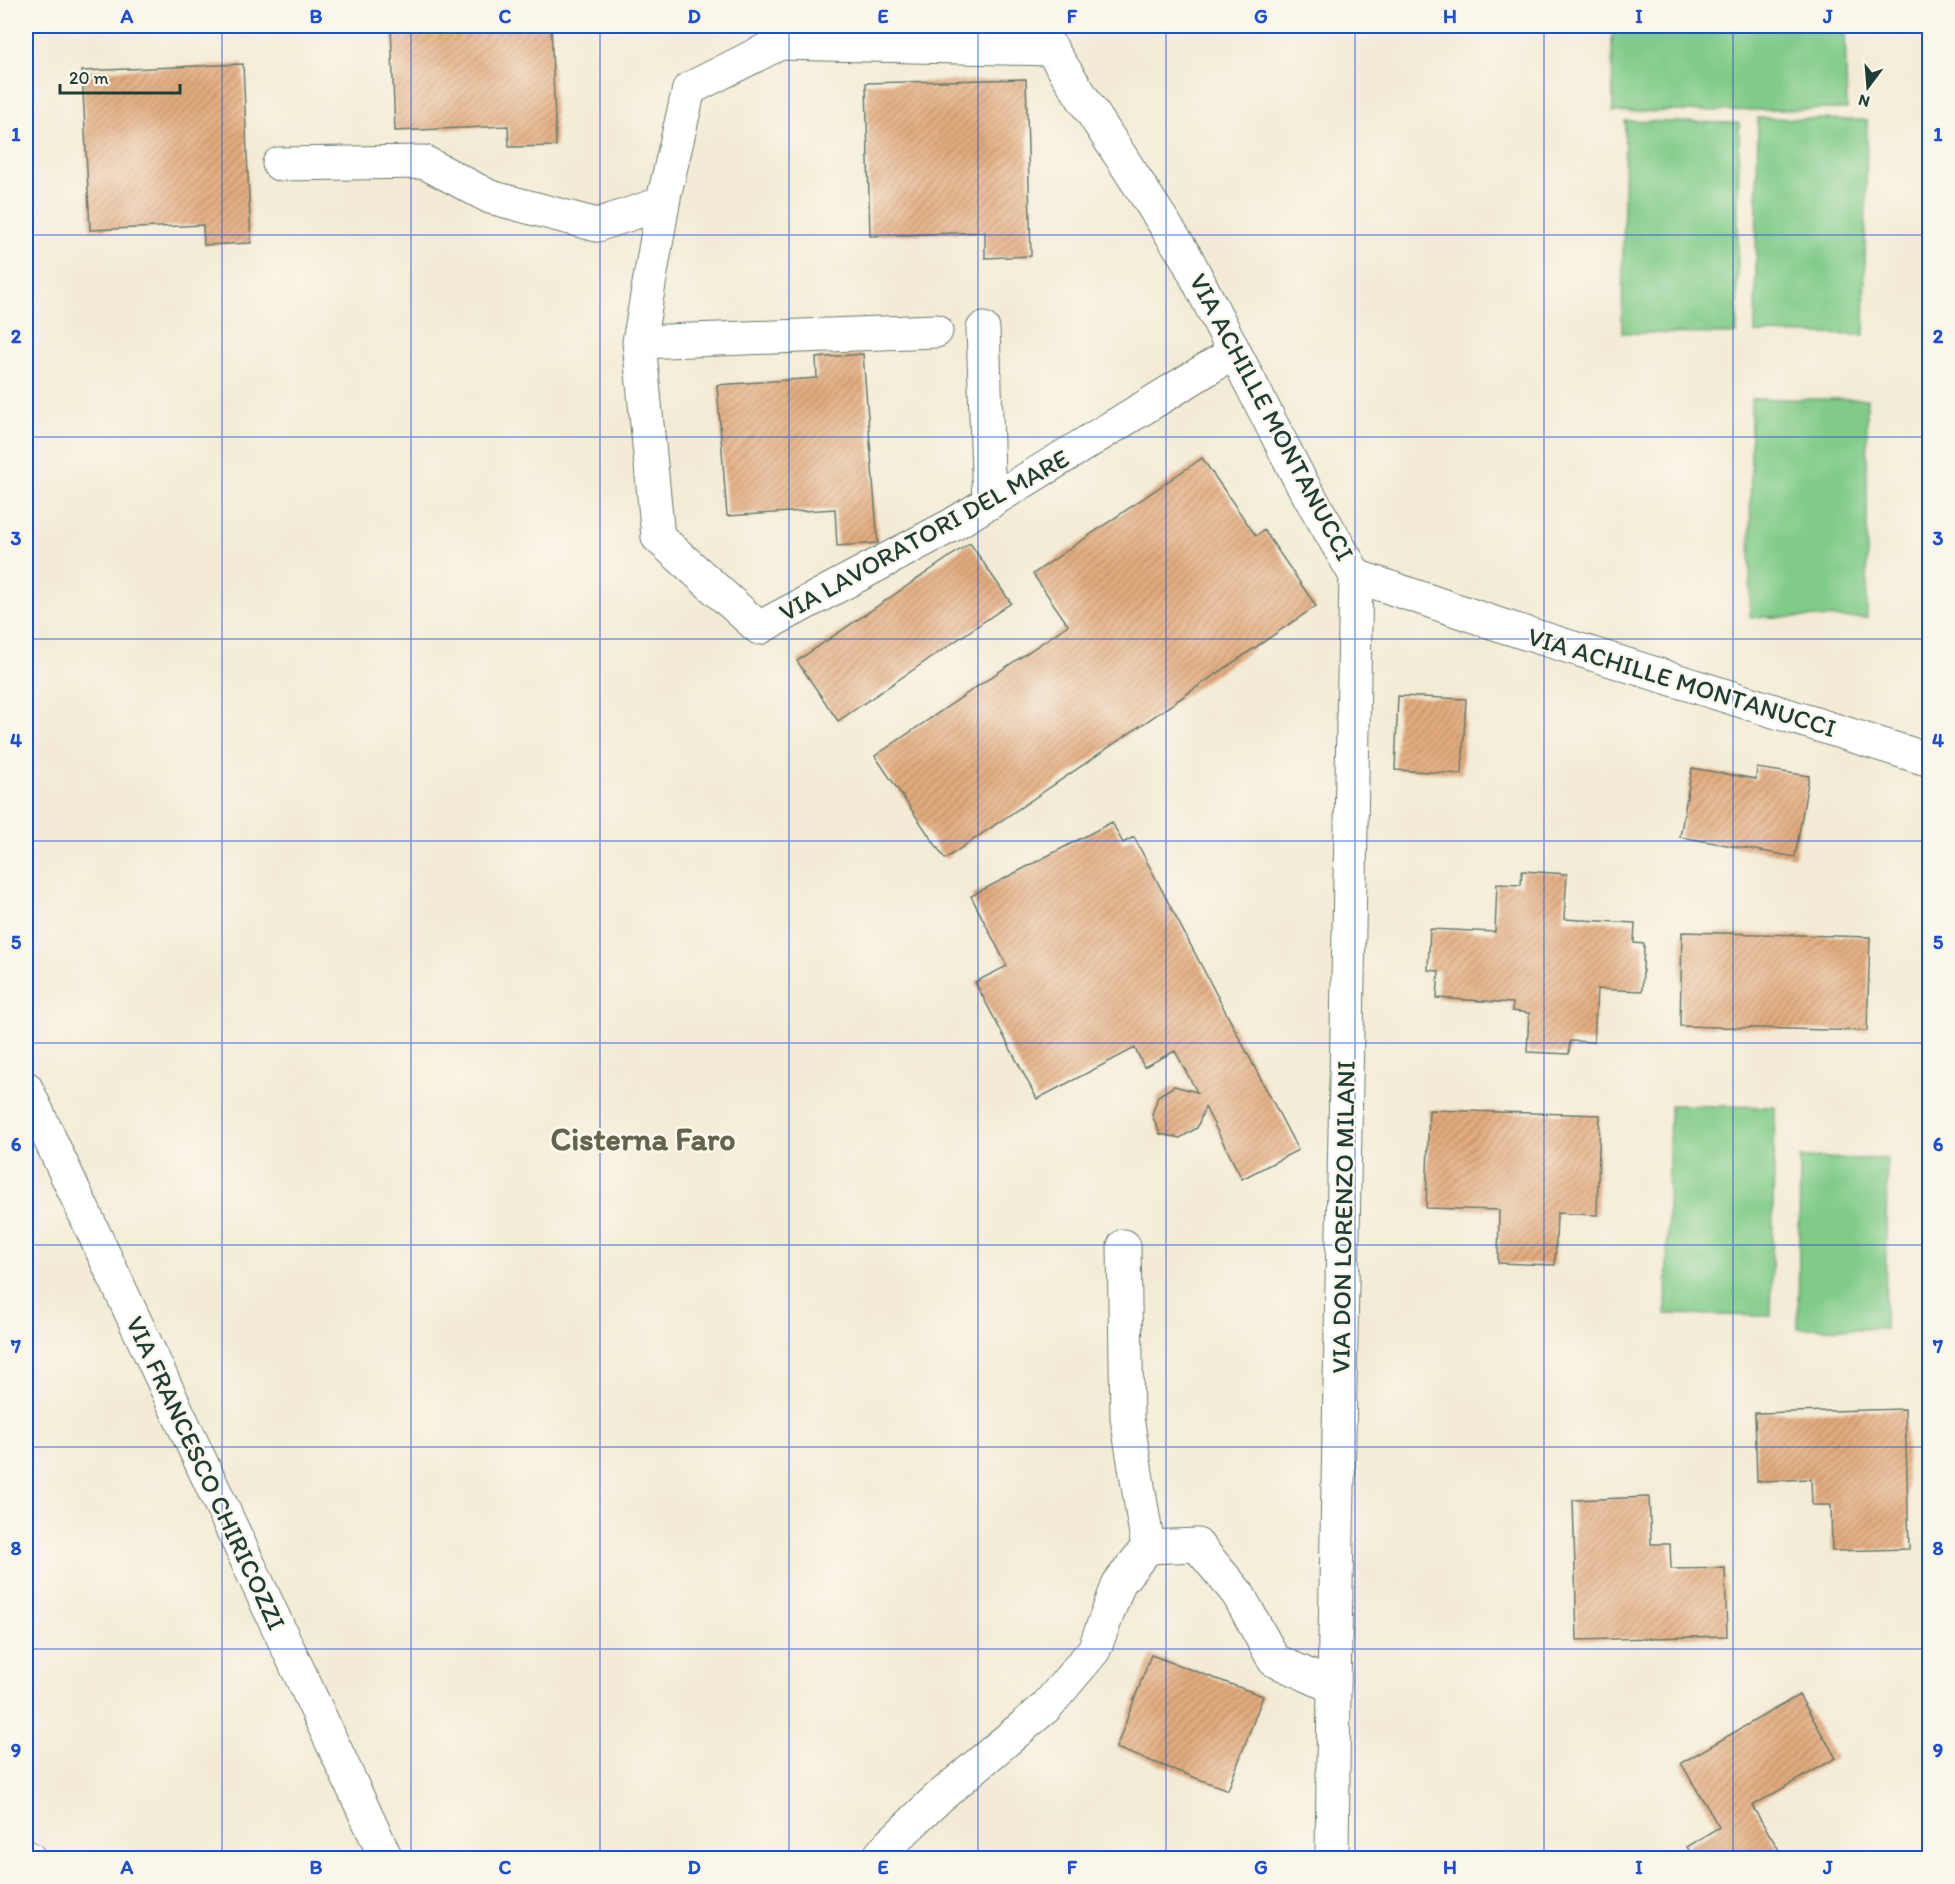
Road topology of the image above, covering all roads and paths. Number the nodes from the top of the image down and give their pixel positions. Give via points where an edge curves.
1 (1044, 37) edge
2 (279, 164) dead end
3 (663, 203) junction
4 (983, 329) dead end
5 (936, 331) dead end
6 (639, 342) junction
7 (1235, 352) junction
8 (989, 503) junction
9 (1356, 576) junction
10 (1929, 760) edge
11 (26, 1088) edge
12 (1124, 1246) dead end
13 (1148, 1547) junction
14 (1334, 1687) junction
15 (386, 1858) edge
16 (878, 1858) edge
17 (1332, 1858) edge

1 - 3 street, VIA LAVORATORI DEL MARE via 780,43 689,89
1 - 7 street, VIA ACHILLE MONTANUCCI via 1186,257
2 - 3 street via 424,162 490,197 597,225
3 - 6 street, VIA LAVORATORI DEL MARE
4 - 8 street
5 - 6 street
6 - 8 street, VIA LAVORATORI DEL MARE via 658,537 759,628
7 - 8 street, VIA LAVORATORI DEL MARE
7 - 9 street, VIA ACHILLE MONTANUCCI via 1300,480
9 - 10 street, VIA ACHILLE MONTANUCCI
9 - 14 street, VIA DON LORENZO MILANI
11 - 15 street, VIA FRANCESCO CHIRICOZZI
12 - 13 street via 1127,1418
13 - 14 street via 1197,1545 1238,1594 1274,1660
13 - 16 street via 1119,1583 1094,1650 1046,1707 937,1799
14 - 17 street, VIA DON LORENZO MILANI

